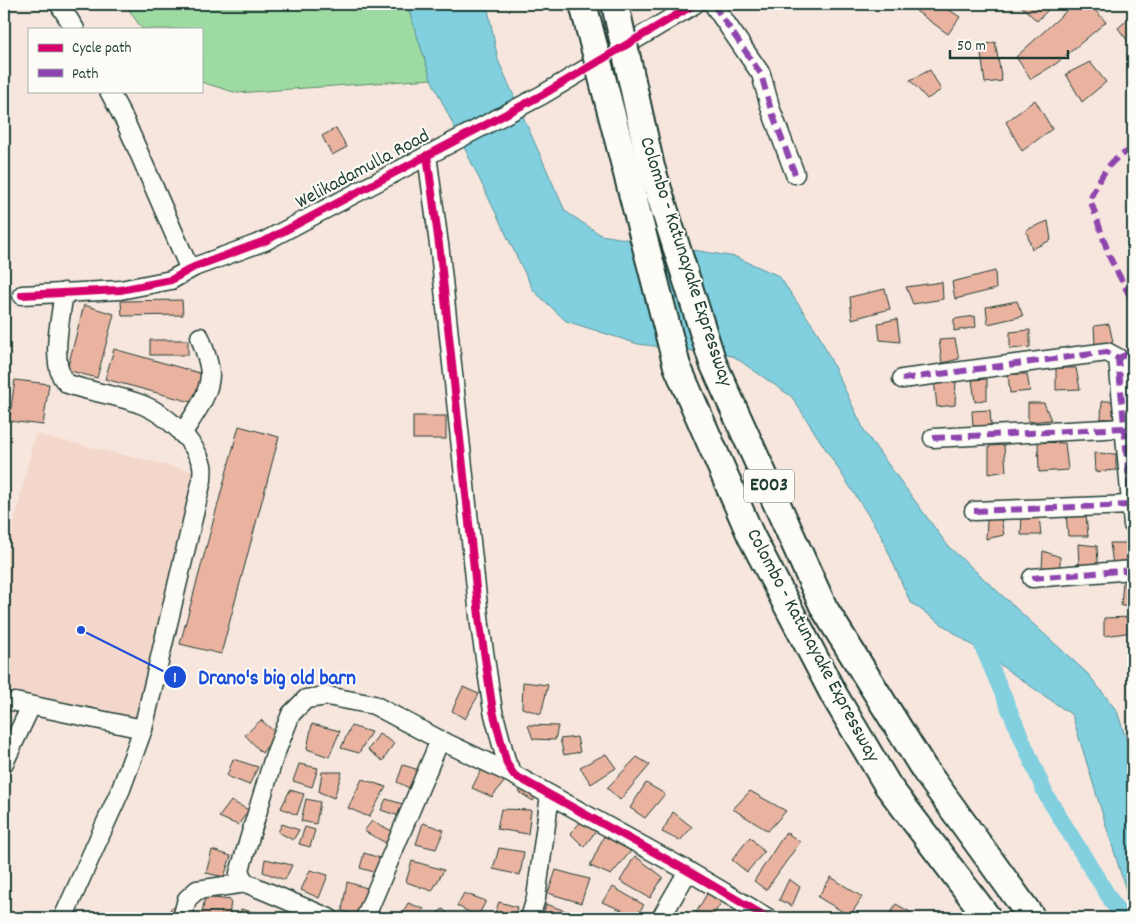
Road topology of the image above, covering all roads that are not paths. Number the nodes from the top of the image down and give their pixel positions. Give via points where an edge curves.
1 (59, 4) edge
2 (583, 4) edge
3 (615, 4) edge
4 (695, 4) edge
5 (713, 4) edge
6 (74, 28) edge
7 (110, 92) edge
8 (427, 156) junction
9 (795, 174) dead end
10 (194, 268) junction
11 (64, 292) junction
12 (22, 295) dead end
13 (200, 337) dead end
14 (902, 379) dead end
15 (1124, 428) junction
16 (182, 434) junction
17 (934, 438) dead end
18 (1131, 505) junction
19 (974, 511) dead end
20 (1133, 525) edge
21 (1133, 570) edge
22 (1032, 578) dead end
23 (143, 729) junction
24 (440, 740) junction
25 (4, 763) edge
26 (514, 775) junction
27 (550, 795) junction
28 (688, 871) junction
29 (246, 883) junction
30 (63, 918) edge
31 (182, 918) edge
32 (329, 918) edge
33 (365, 918) edge
34 (530, 918) edge
35 (661, 918) edge
36 (768, 918) edge
37 (988, 918) edge
38 (1032, 918) edge

1 - 6 street
2 - 37 highway, Colombo - Katunayake Expressway / E003, bridge via 677,366 751,536 834,695 888,786
3 - 38 highway, Colombo - Katunayake Expressway / E003, bridge via 651,167 713,363 820,599 924,769
4 - 8 street, Welikadamulla Road via 542,95
5 - 9 street via 761,74
7 - 10 street via 187,263
8 - 10 street, Welikadamulla Road via 265,240
8 - 26 street via 480,625 494,711 507,764
10 - 11 street, Welikadamulla Road via 171,280 137,287
11 - 12 street, Welikadamulla Road
11 - 16 street via 58,340 61,376 68,384 80,389 144,405
13 - 16 street via 210,374 205,396
14 - 15 street via 1107,352 1118,358
15 - 17 street
15 - 18 street
16 - 23 street via 196,452 202,466 202,480
18 - 19 street
18 - 20 street
21 - 22 street
23 - 25 street via 23,704
23 - 30 street via 121,790
24 - 26 street
24 - 29 street via 374,706 327,696 306,698 291,714 274,757 239,873
24 - 33 street
26 - 27 street
27 - 28 street
27 - 34 street via 536,898
28 - 35 street
28 - 36 street
29 - 31 street via 197,890 187,899
29 - 32 street

